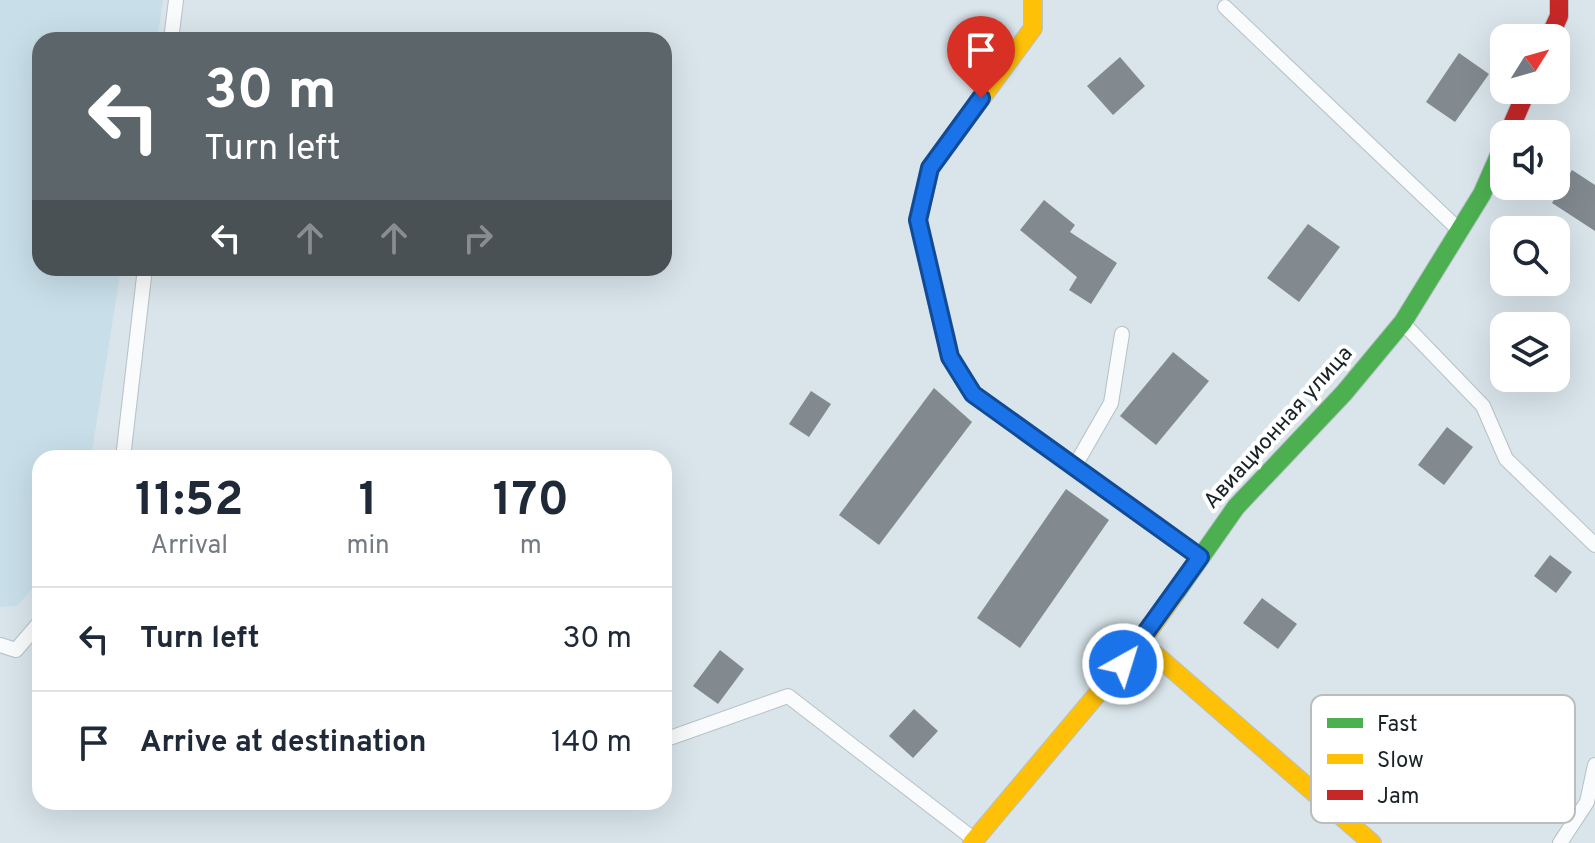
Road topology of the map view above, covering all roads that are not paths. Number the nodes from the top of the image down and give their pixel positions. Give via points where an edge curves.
1 (176, 0) edge
2 (1033, 0) edge
3 (1559, 0) edge
4 (1225, 7) dead end
5 (1555, 24) edge
6 (172, 32) edge
7 (1490, 176) edge
8 (1460, 231) junction
9 (144, 276) edge
10 (1403, 322) junction
11 (1122, 334) dead end
12 (124, 450) edge
13 (1074, 467) junction
14 (1595, 545) edge
15 (1200, 557) junction
16 (32, 631) edge
17 (1141, 642) junction
18 (0, 645) edge
19 (672, 737) edge
20 (1595, 765) edge
21 (1311, 790) edge
22 (1575, 820) edge
23 (1349, 823) edge
24 (1573, 823) edge
25 (974, 841) edge
26 (1372, 843) edge
27 (1560, 843) edge

1 - 6 lane
2 - 13 street via 1033,28 930,168 918,220 950,357 973,394
3 - 5 street
4 - 8 lane
7 - 8 street, Авиационная улица
8 - 10 street, Авиационная улица
9 - 12 lane
10 - 14 lane via 1483,406 1506,459
10 - 15 street, Авиационная улица via 1236,507
11 - 13 lane via 1111,403
13 - 15 street
15 - 17 street, Авиационная улица
16 - 18 lane via 16,650
17 - 21 street
17 - 25 street, Авиационная улица
19 - 25 lane via 788,696
20 - 22 lane via 1587,802
23 - 26 street
24 - 27 lane

